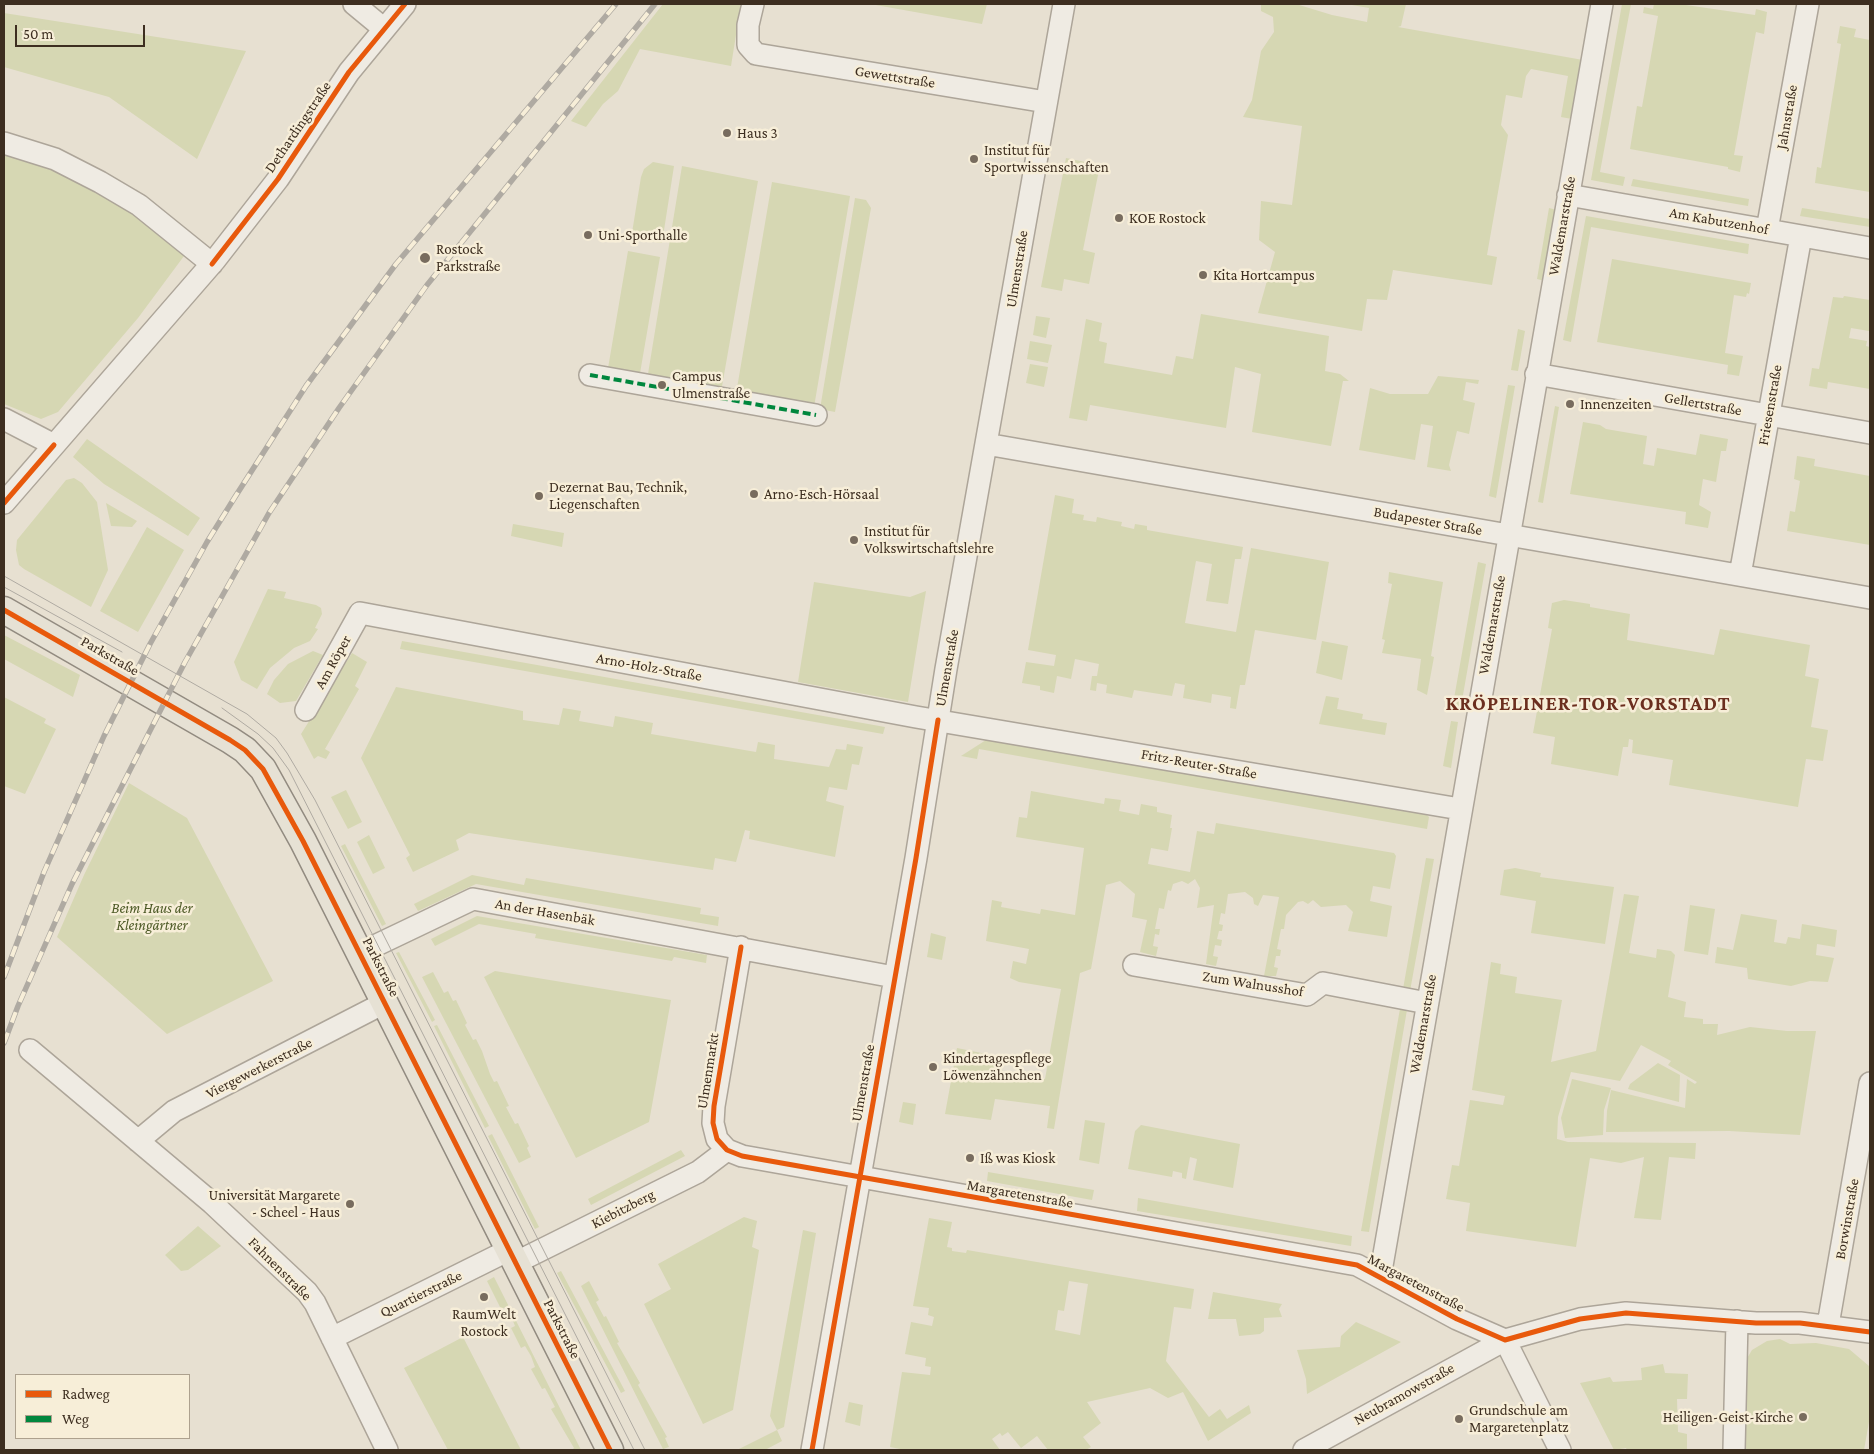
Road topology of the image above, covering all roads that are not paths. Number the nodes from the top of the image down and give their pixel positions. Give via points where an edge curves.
1 (354, 4) edge
2 (404, 4) edge
3 (753, 4) edge
4 (1064, 4) edge
5 (1602, 4) edge
6 (1808, 4) edge
7 (383, 28) junction
8 (1046, 102) junction
9 (4, 143) edge
10 (1568, 195) junction
11 (1767, 230) junction
12 (1801, 236) junction
13 (1870, 248) edge
14 (212, 264) junction
15 (1536, 374) junction
16 (590, 375) dead end
17 (816, 415) dead end
18 (1768, 415) junction
19 (4, 419) edge
20 (1870, 433) edge
21 (986, 444) junction
22 (54, 445) junction
23 (4, 503) edge
24 (1508, 535) junction
25 (1740, 575) junction
26 (1870, 598) edge
27 (4, 610) edge
28 (360, 613) joint
29 (306, 710) dead end
30 (938, 720) junction
31 (1460, 809) junction
32 (741, 947) junction
33 (360, 953) junction
34 (1134, 965) dead end
35 (894, 977) junction
36 (384, 1003) junction
37 (1427, 1003) junction
38 (30, 1050) dead end
39 (1870, 1083) edge
40 (138, 1141) junction
41 (727, 1150) junction
42 (860, 1178) junction
43 (512, 1256) junction
44 (1380, 1277) junction
45 (1737, 1321) junction
46 (1828, 1326) junction
47 (1870, 1332) edge
48 (332, 1338) junction
49 (1505, 1340) junction
50 (388, 1450) edge
51 (610, 1450) edge
52 (812, 1450) edge
53 (1304, 1450) edge
54 (1560, 1450) edge
55 (1734, 1450) edge

1 - 7 street
2 - 7 street, Dethardingstraße
3 - 8 street, Gewettstraße via 748,45 756,54
4 - 8 street, Ulmenstraße
5 - 10 street, Waldemarstraße
6 - 11 street, Jahnstraße
7 - 14 street, Dethardingstraße via 335,92 278,179
8 - 21 street, Ulmenstraße
9 - 14 street via 55,159 100,182 139,205
10 - 11 street, Am Kabutzenhof
10 - 15 street, Waldemarstraße
11 - 12 street, Am Kabutzenhof
12 - 13 street, Am Kabutzenhof
12 - 18 street, Friesenstraße
14 - 22 street, Dethardingstraße
15 - 18 street, Gellertstraße
15 - 24 street, Waldemarstraße
16 - 17 street
18 - 20 street, Gellertstraße
18 - 25 street, Friesenstraße
19 - 22 street
21 - 24 street, Budapester Straße
21 - 30 street, Ulmenstraße
22 - 23 street, Dethardingstraße
24 - 25 street, Budapester Straße
24 - 31 street, Waldemarstraße
25 - 26 street, Budapester Straße
27 - 33 main road, Parkstraße via 230,740 256,760 280,796
28 - 29 street, Am Röper
28 - 30 street, Arno-Holz-Straße
30 - 31 street, Fritz-Reuter-Straße
30 - 35 street, Ulmenstraße
31 - 37 street, Waldemarstraße
32 - 33 street, An der Hasenbäk via 473,899
32 - 35 street
32 - 41 street, Ulmenmarkt via 714,1106 713,1123 717,1139
33 - 36 main road, Parkstraße
34 - 37 street, Zum Walnusshof via 1307,995 1323,983
35 - 42 street, Ulmenstraße
36 - 40 street, Viergewerkerstraße via 174,1111
36 - 43 main road, Parkstraße
37 - 44 street, Waldemarstraße
38 - 40 street, Fahnenstraße
39 - 46 street, Borwinstraße
40 - 48 street, Fahnenstraße via 212,1203 301,1286 315,1303
41 - 42 street via 742,1156
41 - 43 street, Kiebitzberg via 698,1172
42 - 44 street, Margaretenstraße via 1357,1265
42 - 52 street, Ulmenstraße
43 - 48 street, Quartierstraße
43 - 51 main road, Parkstraße
44 - 49 street, Margaretenstraße via 1457,1319
45 - 46 street
45 - 49 street via 1626,1313 1580,1319
45 - 55 street via 1732,1420
46 - 47 street
48 - 50 street, Fahnenstraße
49 - 53 street, Neubramowstraße
49 - 54 street

